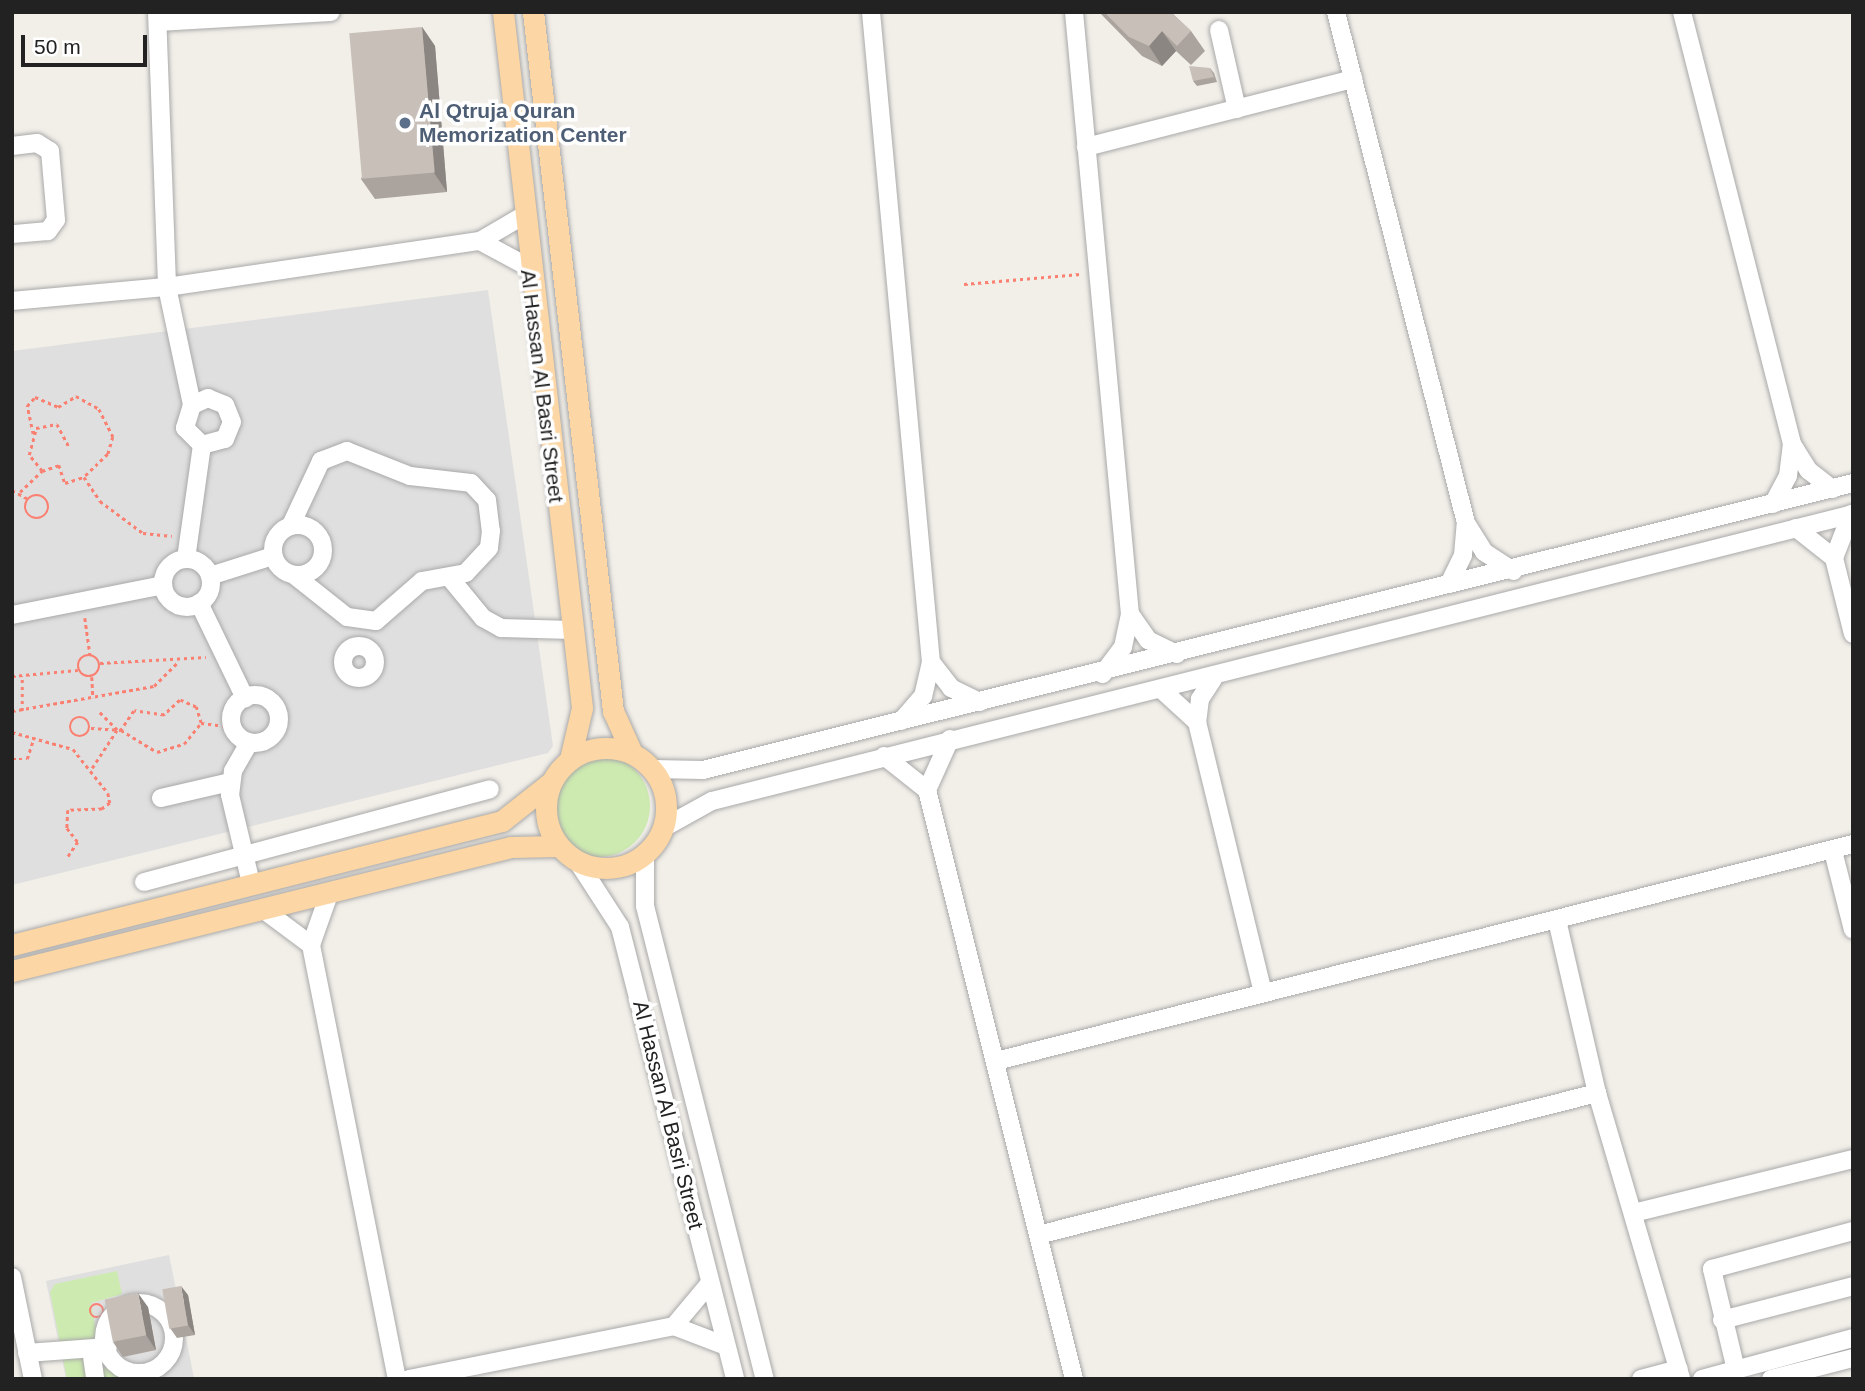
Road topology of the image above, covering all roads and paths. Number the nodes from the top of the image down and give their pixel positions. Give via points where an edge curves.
1 (331, 12) edge
2 (503, 12) edge
3 (533, 12) edge
4 (870, 12) edge
5 (1074, 12) edge
6 (1336, 12) edge
7 (1682, 12) edge
8 (157, 17) edge
9 (1219, 30) dead end
10 (1353, 79) junction
11 (1237, 108) junction
12 (12, 146) edge
13 (1086, 147) junction
14 (521, 217) junction
15 (12, 234) edge
16 (480, 241) junction
17 (528, 267) junction
18 (1098, 272) junction
19 (964, 284) dead end
20 (167, 287) junction
21 (12, 301) edge
22 (191, 405) junction
23 (33, 434) junction
24 (1792, 444) junction
25 (202, 445) junction
26 (70, 448) dead end
27 (43, 471) junction
28 (84, 477) junction
29 (1853, 483) edge
30 (1832, 489) junction
31 (12, 490) edge
32 (20, 492) junction
33 (28, 499) junction
34 (1773, 504) junction
35 (1852, 514) edge
36 (1466, 523) junction
37 (291, 525) junction
38 (1796, 528) junction
39 (191, 536) junction
40 (273, 556) junction
41 (1834, 558) junction
42 (186, 559) junction
43 (1513, 571) junction
44 (294, 575) junction
45 (210, 576) junction
46 (450, 578) junction
47 (1449, 584) junction
48 (163, 585) junction
49 (83, 600) junction
50 (199, 603) junction
51 (1130, 614) junction
52 (12, 615) edge
53 (347, 617) junction
54 (572, 630) junction
55 (1853, 634) edge
56 (350, 648) dead end
57 (223, 653) junction
58 (1177, 654) junction
59 (90, 655) junction
60 (931, 662) junction
61 (100, 663) junction
62 (177, 663) junction
63 (78, 670) junction
64 (1103, 674) junction
65 (12, 676) edge
66 (22, 677) junction
67 (92, 677) junction
68 (1213, 679) junction
69 (1163, 691) junction
70 (93, 698) junction
71 (245, 698) junction
72 (980, 702) junction
73 (12, 711) edge
74 (22, 711) junction
75 (99, 712) dead end
76 (900, 722) junction
77 (201, 723) junction
78 (1197, 723) junction
79 (91, 727) junction
80 (232, 727) junction
81 (119, 730) junction
82 (12, 732) edge
83 (34, 738) junction
84 (950, 739) junction
85 (248, 743) junction
86 (632, 753) junction
87 (884, 756) junction
88 (12, 759) edge
89 (570, 759) junction
90 (92, 768) junction
91 (653, 769) junction
92 (230, 782) junction
93 (550, 783) junction
94 (490, 789) dead end
95 (927, 790) junction
96 (161, 798) dead end
97 (663, 828) junction
98 (1853, 844) edge
99 (558, 846) junction
100 (1833, 851) junction
101 (645, 853) junction
102 (244, 855) junction
103 (68, 857) dead end
104 (578, 862) junction
105 (144, 882) dead end
106 (251, 883) junction
107 (328, 897) junction
108 (268, 913) junction
109 (1557, 920) junction
110 (1853, 930) edge
111 (311, 945) junction
112 (12, 946) edge
113 (12, 971) edge
114 (1263, 992) junction
115 (996, 1061) junction
116 (1597, 1093) junction
117 (1853, 1159) edge
118 (1633, 1213) junction
119 (1853, 1231) edge
120 (1038, 1235) junction
121 (12, 1277) edge
122 (710, 1283) junction
123 (1853, 1286) edge
124 (1722, 1320) junction
125 (674, 1326) junction
126 (1853, 1338) edge
127 (726, 1346) junction
128 (99, 1348) junction
129 (27, 1353) junction
130 (1853, 1358) edge
131 (1736, 1370) junction
132 (1680, 1374) edge
133 (95, 1378) edge
134 (33, 1379) edge
135 (397, 1379) edge
136 (409, 1379) edge
137 (734, 1379) edge
138 (765, 1379) edge
139 (1074, 1379) edge
140 (1641, 1379) edge
141 (1702, 1379) edge
142 (1771, 1379) edge

1 - 8 street
2 - 14 main road, Al Hassan Al Basri Street
3 - 86 main road, Al Hassan Al Basri Street via 613,711
4 - 60 street
5 - 13 street
6 - 10 street
7 - 24 street
8 - 20 street
9 - 11 street
10 - 11 street
10 - 36 street
11 - 13 street
12 - 15 street via 37,143 50,151 56,220 48,231
13 - 18 street
14 - 16 street
14 - 17 main road, Al Hassan Al Basri Street
16 - 17 street
16 - 20 street
17 - 54 main road, Al Hassan Al Basri Street
18 - 19 path
18 - 51 street
20 - 21 street
20 - 22 street
22 - 25 street via 185,428
22 - 25 street via 214,399 231,416 225,439
23 - 26 path via 52,421 66,433
23 - 27 path via 29,455
23 - 28 path via 27,406 35,397 58,407 76,396 99,409 113,437 108,454
24 - 30 street via 1808,470
24 - 34 street via 1788,476
25 - 39 street
27 - 28 path via 59,465 69,484
27 - 32 path
28 - 39 path via 100,501 143,533
29 - 30 street
30 - 34 street
31 - 32 path
32 - 33 path
33 - 33 path via 28,515 47,515 43,496
34 - 43 street
35 - 38 street
35 - 41 street
36 - 43 street via 1484,552
36 - 47 street via 1463,555
37 - 40 street via 278,533
37 - 44 street via 317,531 324,548 319,565
37 - 46 street via 321,461 337,451 410,476 471,483 487,500 489,548 466,573
38 - 41 street
38 - 68 street
39 - 42 street
40 - 44 street
40 - 45 street
41 - 55 street
42 - 45 street via 203,565
42 - 48 street via 169,567
43 - 47 street
44 - 53 street
45 - 50 street
46 - 53 street via 412,586 376,621
46 - 54 street via 484,618 501,628
47 - 58 street
48 - 49 street
48 - 50 street via 176,604
49 - 52 street
49 - 59 path
50 - 57 street
51 - 58 street via 1148,640
51 - 64 street via 1123,647
53 - 56 street via 343,633
54 - 89 main road, Al Hassan Al Basri Street via 582,708
57 - 62 path
57 - 71 street
58 - 64 street
59 - 61 path
59 - 63 path via 78,661
60 - 72 street via 951,688
60 - 76 street via 922,696
61 - 62 path
61 - 67 path
62 - 70 path via 154,686
63 - 66 path
63 - 67 path
64 - 72 street
65 - 66 path
66 - 74 path
67 - 70 path
68 - 69 street
68 - 78 street via 1200,699
69 - 78 street
69 - 84 street
70 - 74 path
71 - 80 street via 233,710
71 - 85 street via 262,697 278,714 271,737
72 - 76 street
73 - 74 path
75 - 81 path
76 - 91 street via 704,770
77 - 80 path
77 - 81 path via 184,744 166,751 149,751
77 - 81 path via 196,707 180,700 164,715 134,711
78 - 114 street
79 - 79 path via 79,716 70,725 77,736
79 - 81 path
80 - 85 street
81 - 90 path
82 - 83 path
83 - 88 path via 27,759
83 - 90 path via 73,749
84 - 87 street
84 - 95 street
85 - 92 street
86 - 89 main road via 600,747
86 - 91 main road
87 - 95 street
87 - 97 street via 712,801
89 - 93 main road
90 - 103 path via 110,803 68,810 67,828 78,842
91 - 97 main road via 666,797
92 - 96 street
92 - 102 street
93 - 99 main road via 545,816
93 - 106 main road via 502,821
94 - 102 street
95 - 115 street
97 - 101 main road
98 - 100 street
99 - 104 main road
99 - 107 main road via 511,847
100 - 109 street
100 - 110 street
101 - 104 main road via 613,868
101 - 138 street, Al Hassan Al Basri Street via 648,916
102 - 105 street
102 - 106 street
104 - 122 street, Al Hassan Al Basri Street via 620,927
106 - 112 main road
107 - 108 main road
107 - 111 street
108 - 111 street
108 - 113 main road
109 - 114 street
109 - 116 street
111 - 135 street
114 - 115 street
115 - 120 street
116 - 118 street
116 - 120 street
117 - 118 street
118 - 132 street
119 - 124 street via 1716,1264 1710,1275
120 - 139 street
121 - 129 street
122 - 125 street via 698,1305
122 - 127 street, Al Hassan Al Basri Street
123 - 124 street
124 - 131 street
125 - 127 street
125 - 136 street
126 - 131 street
127 - 137 street, Al Hassan Al Basri Street
128 - 128 street via 104,1318 121,1307 159,1303 172,1357 161,1369 127,1372
128 - 129 street
128 - 133 street
129 - 134 street
130 - 142 street
131 - 141 street
132 - 140 street

